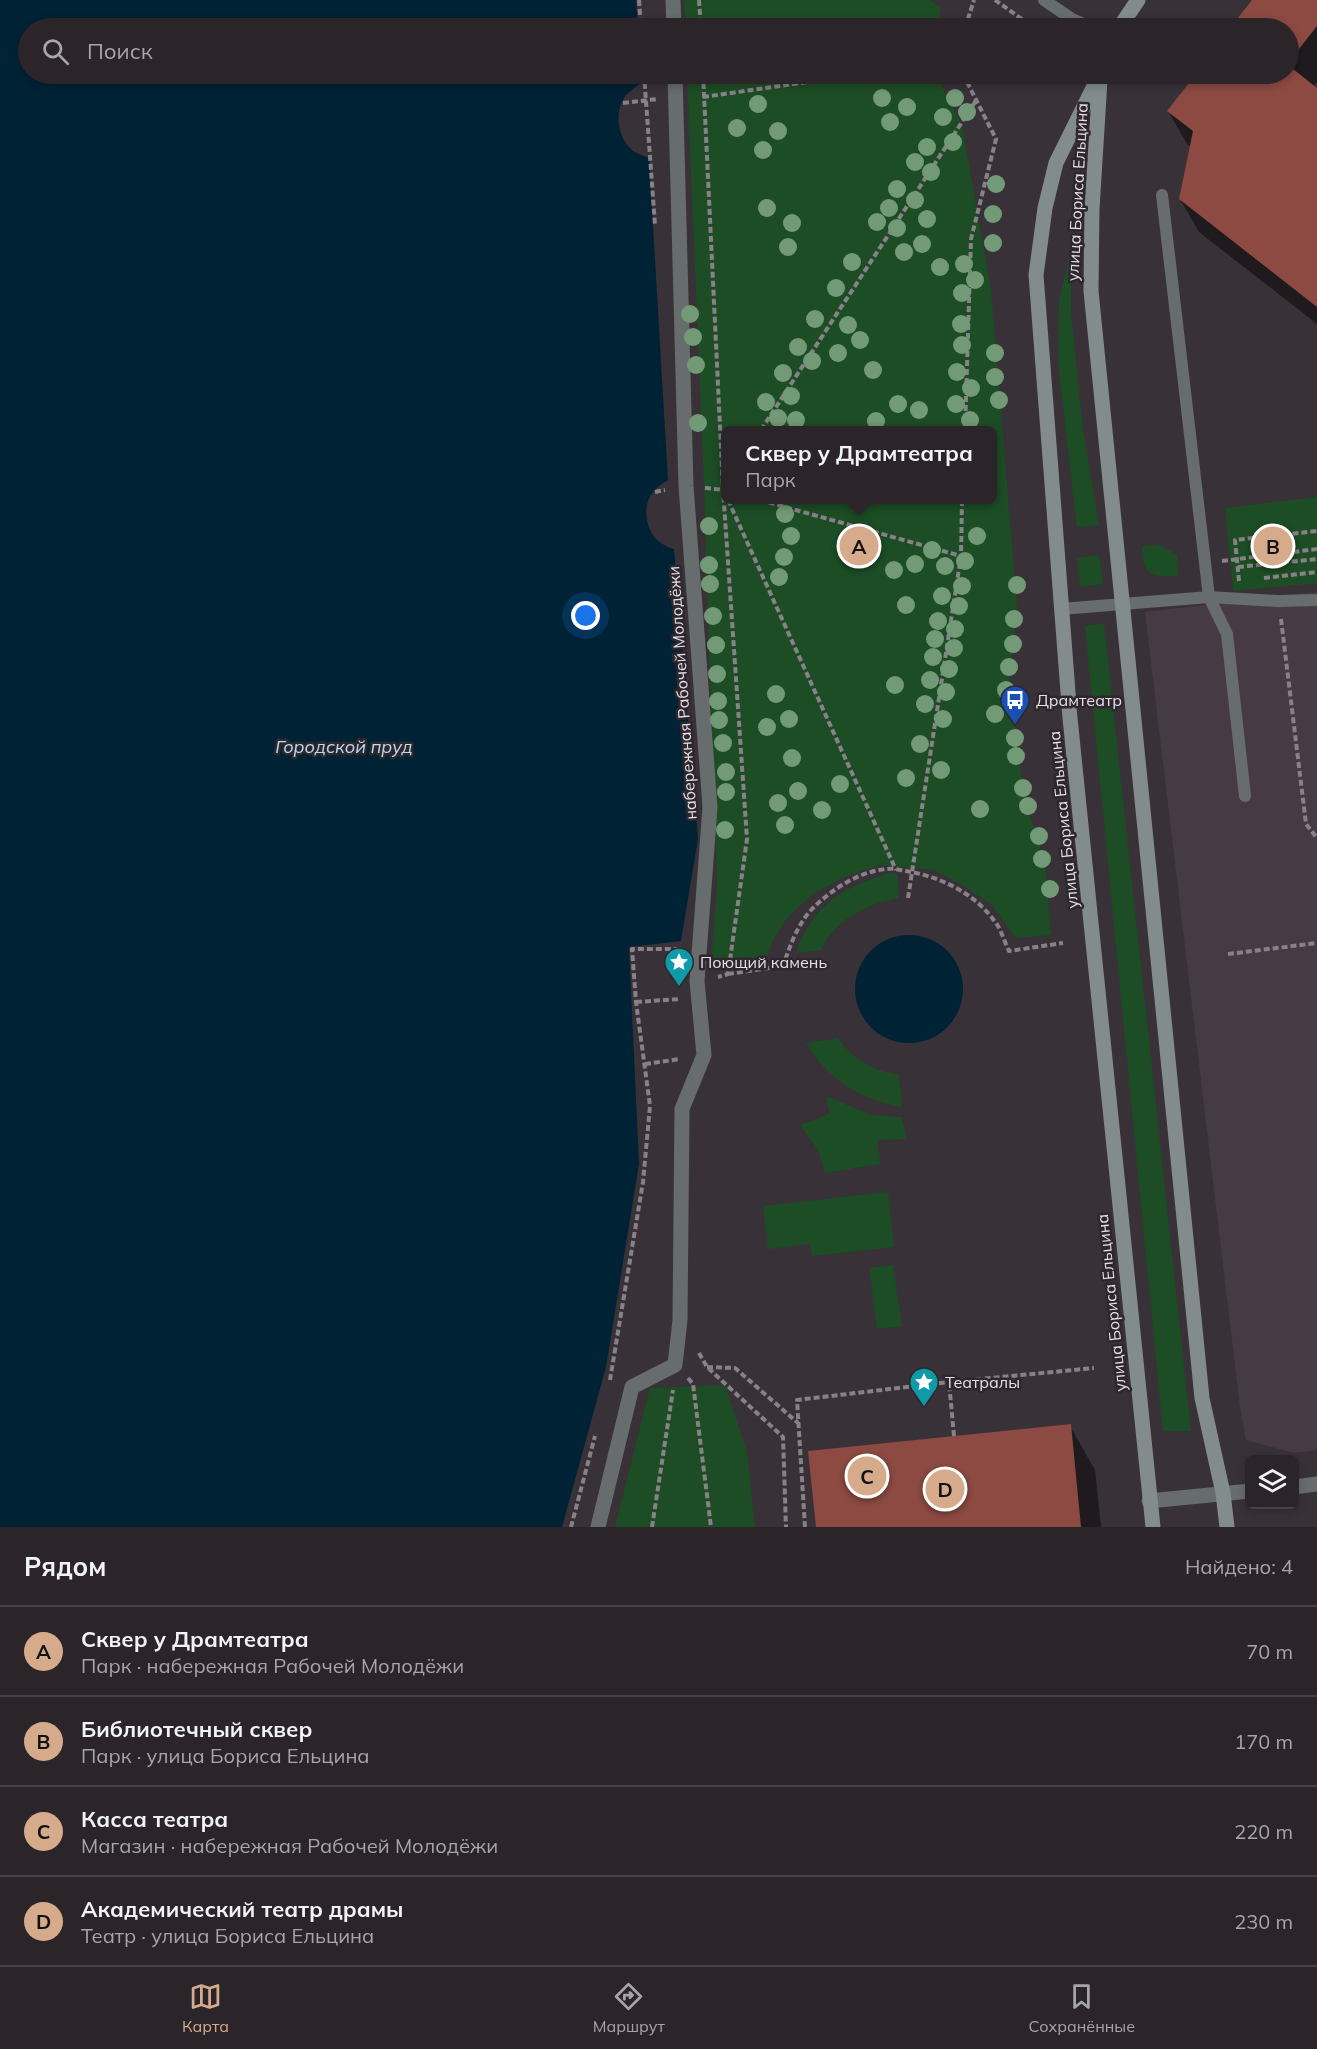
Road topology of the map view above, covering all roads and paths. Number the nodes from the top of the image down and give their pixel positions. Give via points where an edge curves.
1 (639, 0) edge
2 (673, 0) edge
3 (699, 0) edge
4 (974, 0) edge
5 (995, 0) edge
6 (1044, 0) edge
7 (1138, 0) edge
8 (640, 18) edge
9 (674, 18) edge
10 (700, 18) edge
11 (968, 18) edge
12 (1020, 18) edge
13 (1071, 18) edge
14 (1126, 18) edge
15 (645, 84) edge
16 (675, 84) edge
17 (703, 84) edge
18 (794, 84) edge
19 (969, 84) edge
20 (1095, 84) edge
21 (1099, 84) edge
22 (704, 97) junction
23 (977, 99) junction
24 (646, 101) junction
25 (623, 104) dead end
26 (1162, 195) dead end
27 (655, 227) dead end
28 (764, 426) edge
29 (965, 426) edge
30 (721, 428) edge
31 (725, 504) edge
32 (730, 504) edge
33 (774, 504) edge
34 (962, 504) edge
35 (1317, 531) edge
36 (1317, 549) edge
37 (961, 556) junction
38 (1237, 558) junction
39 (1317, 559) edge
40 (1238, 567) junction
41 (1317, 572) edge
42 (1261, 579) dead end
43 (1250, 580) dead end
44 (1209, 597) junction
45 (1317, 600) edge
46 (1278, 601) junction
47 (1122, 603) junction
48 (1061, 609) junction
49 (1245, 796) dead end
50 (1317, 838) edge
51 (896, 870) junction
52 (912, 872) junction
53 (908, 898) dead end
54 (1063, 943) dead end
55 (1317, 943) edge
56 (682, 949) dead end
57 (1228, 954) dead end
58 (728, 975) junction
59 (697, 981) junction
60 (667, 1000) dead end
61 (636, 1002) junction
62 (675, 1059) dead end
63 (645, 1064) junction
64 (680, 1320) junction
65 (675, 1365) junction
66 (707, 1367) junction
67 (1094, 1368) dead end
68 (949, 1382) junction
69 (608, 1391) dead end
70 (798, 1424) junction
71 (596, 1436) dead end
72 (954, 1436) dead end
73 (1317, 1484) edge
74 (1299, 1486) edge
75 (1245, 1491) edge
76 (1223, 1493) junction
77 (1149, 1501) junction
78 (572, 1527) edge
79 (598, 1527) edge
80 (652, 1527) edge
81 (711, 1527) edge
82 (786, 1527) edge
83 (805, 1527) edge
84 (1152, 1527) edge
85 (1227, 1527) edge

1 - 8 path
2 - 9 street
3 - 10 path
4 - 11 path
5 - 12 path
6 - 13 lane
7 - 14 street
15 - 24 path
16 - 59 street, набережная Рабочей Молодёжи via 686,486 710,807
17 - 22 path
18 - 22 path
19 - 23 path
20 - 48 street, улица Бориса Ельцина via 1056,164 1045,208 1036,275
21 - 47 street, улица Бориса Ельцина via 1091,291
22 - 30 path
23 - 28 path
23 - 29 path via 996,139 971,239
24 - 25 path
24 - 27 path
26 - 44 lane
31 - 58 path via 747,839
32 - 51 path
33 - 37 path
34 - 37 path
35 - 38 path via 1235,540
36 - 38 path
37 - 52 path
38 - 40 path
39 - 40 path
40 - 43 path via 1239,581
41 - 42 path
44 - 46 lane
44 - 47 lane
44 - 49 lane via 1227,634
45 - 46 lane
46 - 50 path via 1306,824
47 - 48 lane
47 - 76 street, улица Бориса Ельцина via 1202,1398
48 - 77 street, улица Бориса Ельцина
51 - 52 path
51 - 58 path via 868,873 833,889 810,911 795,933 783,966
52 - 53 path
52 - 54 path via 955,886 977,903 998,926 1009,951
55 - 57 path
56 - 61 path via 632,949
58 - 59 path
59 - 64 street, набережная Рабочей Молодёжи via 704,1055 682,1109
60 - 61 path
61 - 63 path
62 - 63 path
63 - 69 path via 650,1106 643,1182
64 - 65 street, набережная Рабочей Молодёжи
64 - 66 path
65 - 79 street via 632,1387
65 - 80 path
65 - 81 path via 693,1384
66 - 70 path via 735,1368
66 - 82 path via 783,1437
67 - 68 path
68 - 70 path via 797,1400
68 - 72 path
70 - 83 path
71 - 78 path
73 - 74 street
75 - 76 street
76 - 77 street
76 - 85 street, улица Бориса Ельцина
77 - 84 street, улица Бориса Ельцина

